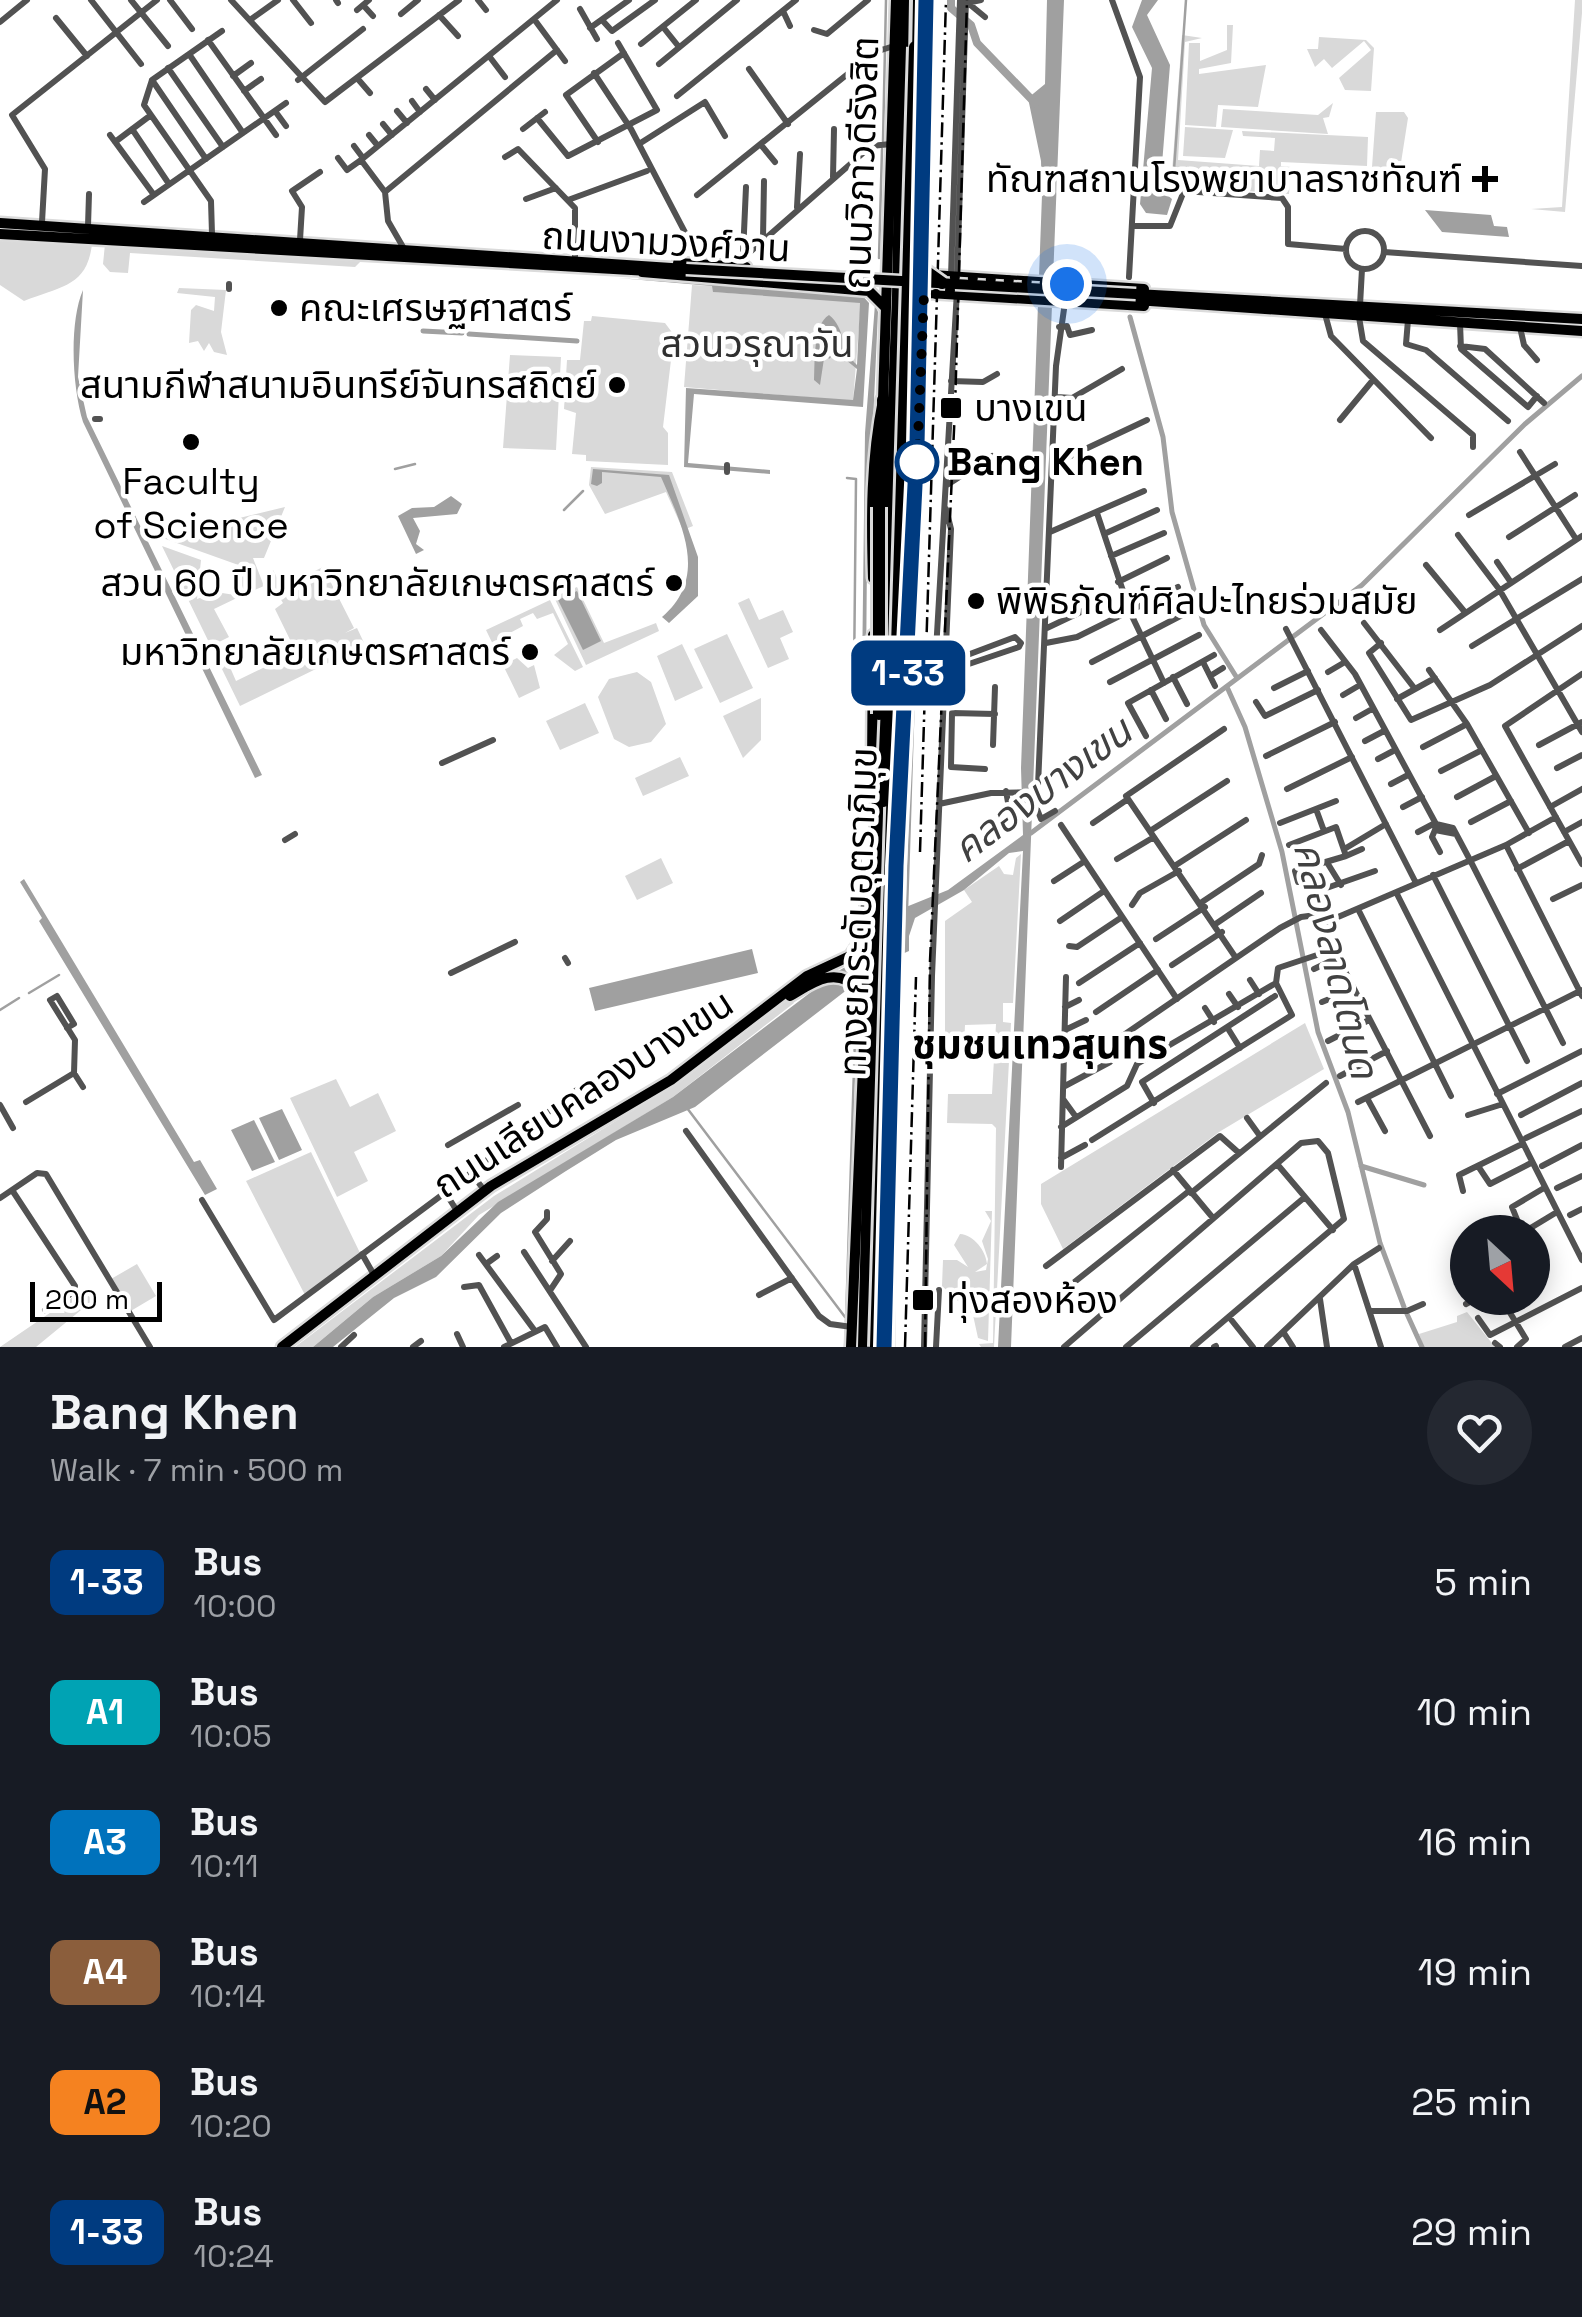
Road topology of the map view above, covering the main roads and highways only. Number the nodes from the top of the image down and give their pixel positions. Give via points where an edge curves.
1 (911, 1) edge
2 (896, 29) joint
3 (925, 30) joint
4 (914, 47) junction
5 (924, 102) junction
6 (0, 225) edge
7 (44, 226) junction
8 (888, 262) junction
9 (626, 266) junction
10 (685, 271) junction
11 (866, 275) junction
12 (984, 279) junction
13 (951, 285) junction
14 (869, 290) junction
15 (1170, 293) junction
16 (983, 296) junction
17 (1136, 297) junction
18 (1180, 304) junction
19 (887, 310) junction
20 (1360, 311) junction
21 (916, 319) joint
22 (1582, 319) edge
23 (1582, 331) edge
24 (917, 348) junction
25 (884, 400) junction
26 (884, 426) junction
27 (888, 554) junction
28 (908, 670) junction
29 (900, 701) junction
30 (876, 724) junction
31 (887, 798) junction
32 (871, 870) junction
33 (891, 933) junction
34 (871, 945) junction
35 (890, 959) junction
36 (870, 970) junction
37 (810, 979) junction
38 (887, 1022) junction
39 (871, 1032) junction
40 (864, 1055) junction
41 (891, 1062) junction
42 (864, 1084) junction
43 (860, 1172) junction
44 (890, 1173) junction
45 (376, 1278) junction
46 (282, 1347) edge
47 (291, 1347) edge
48 (853, 1347) edge
49 (877, 1347) edge

1 - 2 highway
1 - 3 highway
1 - 4 highway, ทางยกระดับอุตราภิมุข
1 - 24 highway, ถนนวิภาวดีรังสิต
1 - 27 highway, ถนนวิภาวดีรังสิต
1 - 31 highway, ทางยกระดับอุตราภิมุข, bridge
2 - 8 main road, ถนนวิภาวดีรังสิต via 888,47
3 - 5 main road, ถนนวิภาวดีรังสิต
4 - 13 highway, bridge via 915,250 926,274
4 - 31 highway, ทางยกระดับอุตราภิมุข, bridge
5 - 13 main road via 922,262
5 - 21 main road, ถนนวิภาวดีรังสิต
6 - 7 main road, ถนนงามวงศ์วาน
7 - 9 main road, ถนนงามวงศ์วาน
7 - 9 main road, ถนนงามวงศ์วาน
8 - 11 main road via 880,274
8 - 19 main road, ถนนวิภาวดีรังสิต
9 - 10 main road, ถนนงามวงศ์วาน
9 - 11 main road
9 - 14 main road
10 - 13 main road, ถนนงามวงศ์วาน, bridge
10 - 17 main road, ถนนงามวงศ์วาน, bridge
11 - 14 main road via 874,282
12 - 13 main road
12 - 15 main road, bridge
12 - 16 main road via 974,282 974,293
13 - 16 main road
13 - 17 main road, ถนนงามวงศ์วาน, bridge
13 - 24 main road via 922,297
14 - 19 main road
15 - 17 main road, ถนนงามวงศ์วาน
15 - 20 main road, ถนนงามวงศ์วาน
16 - 18 main road
17 - 18 main road, ถนนงามวงศ์วาน
18 - 20 main road, ถนนงามวงศ์วาน
19 - 25 main road, ถนนวิภาวดีรังสิต
20 - 22 main road, ถนนงามวงศ์วาน
20 - 23 main road, ถนนงามวงศ์วาน
21 - 24 highway
24 - 28 main road, ถนนวิภาวดีรังสิต
24 - 29 highway, ถนนวิภาวดีรังสิต via 897,550
24 - 31 highway, bridge
25 - 26 highway
25 - 30 main road, ถนนวิภาวดีรังสิต via 872,500
26 - 27 highway
26 - 31 highway, bridge via 879,506
27 - 30 highway, ถนนวิภาวดีรังสิต
28 - 29 highway
28 - 33 main road, ถนนวิภาวดีรังสิต
29 - 33 highway, ถนนวิภาวดีรังสิต
30 - 32 main road, ถนนวิภาวดีรังสิต
30 - 34 highway, ถนนวิภาวดีรังสิต
31 - 49 highway, ทางยกระดับอุตราภิมุข, bridge
32 - 34 main road, ถนนวิภาวดีรังสิต
32 - 37 main road, ถนนเลียบคลองบางเขน via 861,940 850,956
33 - 35 highway, ถนนวิภาวดีรังสิต, bridge
34 - 36 highway, ถนนวิภาวดีรังสิต
35 - 38 highway, ถนนวิภาวดีรังสิต
35 - 41 main road, ถนนวิภาวดีรังสิต
36 - 39 highway, ถนนวิภาวดีรังสิต
36 - 40 main road, ถนนวิภาวดีรังสิต
37 - 40 main road via 828,976 858,989
37 - 45 main road, ถนนเลียบคลองบางเขน via 671,1080 457,1211
37 - 45 main road, ถนนเลียบคลองบางเขน via 674,1084 494,1190
38 - 41 highway
38 - 49 highway, ถนนวิภาวดีรังสิต
39 - 42 highway
39 - 49 highway, ถนนวิภาวดีรังสิต
40 - 42 main road, ถนนวิภาวดีรังสิต
41 - 44 main road, ถนนวิภาวดีรังสิต
42 - 43 main road, ถนนวิภาวดีรังสิต
43 - 48 main road
43 - 48 main road, ถนนวิภาวดีรังสิต via 848,1326
44 - 49 main road, ถนนวิภาวดีรังสิต
44 - 49 main road, bridge
45 - 46 main road, ถนนเลียบคลองบางเขน
45 - 47 main road, ถนนเลียบคลองบางเขน

